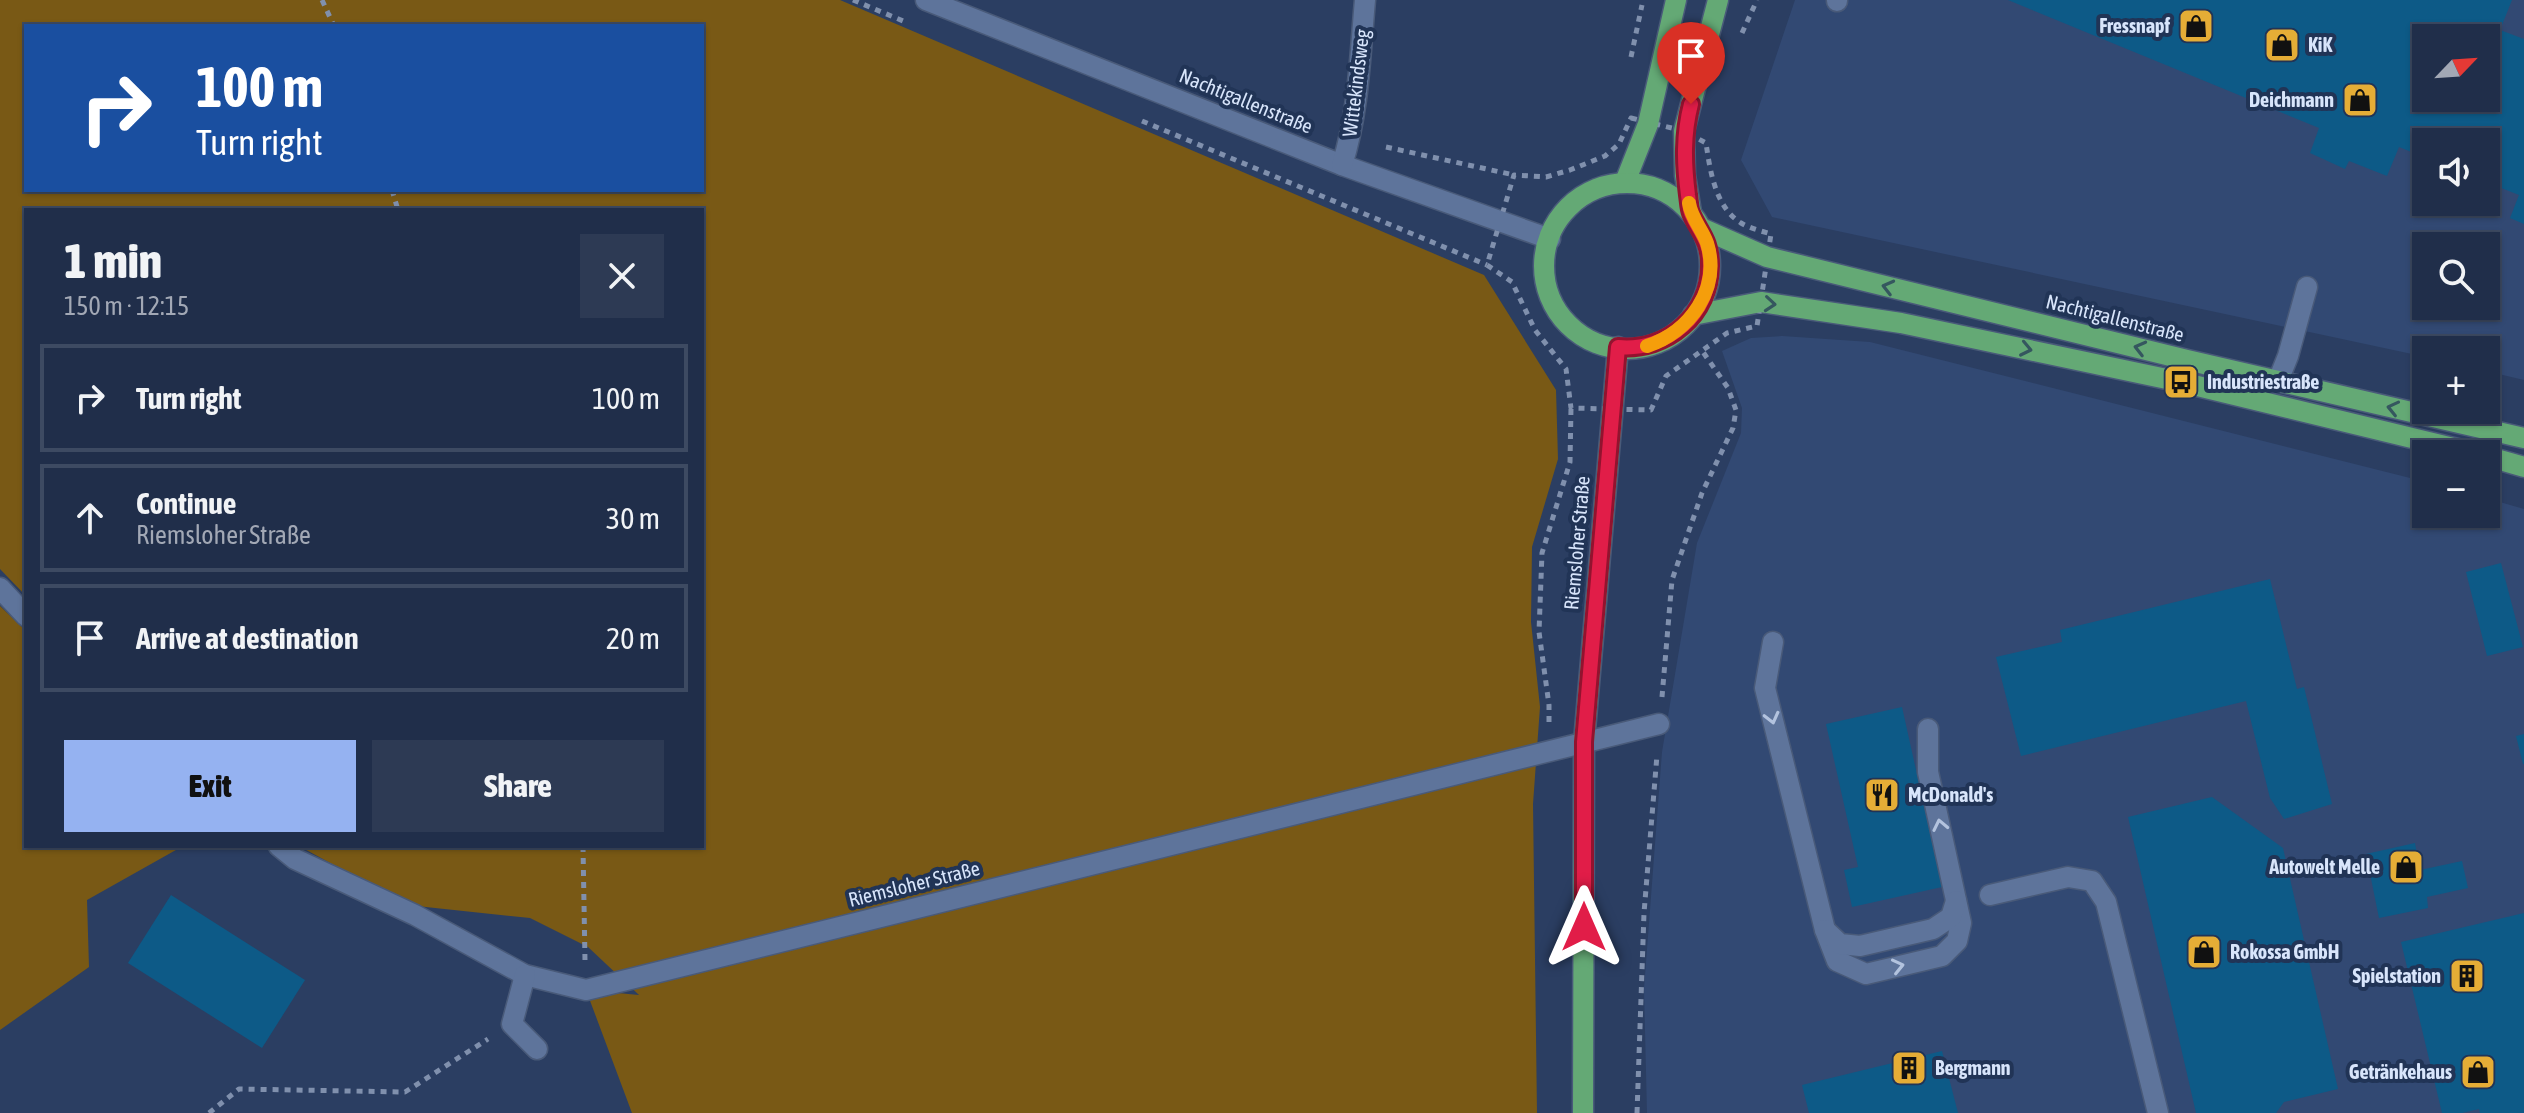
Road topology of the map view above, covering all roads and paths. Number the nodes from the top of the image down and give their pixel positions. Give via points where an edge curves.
1 (322, 0) edge
2 (853, 0) edge
3 (926, 0) edge
4 (1365, 0) edge
5 (1676, 0) edge
6 (1718, 0) edge
7 (333, 24) edge
8 (911, 24) dead end
9 (1142, 121) dead end
10 (1648, 124) junction
11 (1684, 131) junction
12 (1350, 139) junction
13 (1342, 165) junction
14 (1514, 175) junction
15 (1625, 182) junction
16 (1500, 219) junction
17 (1696, 220) junction
18 (1550, 239) junction
19 (1767, 257) junction
20 (1487, 265) junction
21 (2307, 287) dead end
22 (1761, 302) junction
23 (1693, 315) junction
24 (1618, 347) junction
25 (2278, 381) junction
26 (1571, 408) junction
27 (1612, 410) junction
28 (2524, 438) edge
29 (2420, 440) edge
30 (2500, 460) edge
31 (2524, 467) edge
32 (0, 588) edge
33 (24, 614) edge
34 (1773, 642) dead end
35 (1659, 724) dead end
36 (1928, 729) dead end
37 (1584, 742) junction
38 (1549, 751) junction
39 (281, 848) edge
40 (583, 848) edge
41 (1990, 895) dead end
42 (1956, 901) junction
43 (1825, 930) junction
44 (525, 975) junction
45 (586, 990) junction
46 (512, 1024) junction
47 (537, 1049) dead end
48 (209, 1113) edge
49 (1583, 1113) edge
50 (2158, 1113) edge

1 - 7 path
2 - 8 path
3 - 13 street, Nachtigallenstraße
4 - 12 street, Wittekindsweg
5 - 10 main road
6 - 11 main road
9 - 20 path
10 - 11 path
10 - 14 path via 1631,118 1619,144 1605,156 1570,170 1546,177
10 - 15 main road
11 - 17 main road via 1685,175
11 - 19 path via 1706,143 1711,177 1723,204 1740,222 1771,234
12 - 13 street, Wittekindsweg
12 - 14 path
13 - 16 street, Nachtigallenstraße
14 - 16 path
15 - 17 main road via 1661,190
15 - 18 main road via 1574,202
16 - 18 street, Nachtigallenstraße
16 - 20 path
17 - 19 main road, Nachtigallenstraße
17 - 23 main road via 1707,245 1710,273
18 - 24 main road via 1544,268 1553,303 1578,332
19 - 22 path
25 -> 19 main road, Nachtigallenstraße
20 - 26 path via 1512,282 1535,330 1566,369
21 - 25 street
22 - 23 main road
22 - 27 path via 1757,326 1727,333 1666,376 1651,410
22 -> 29 main road via 1901,323
23 - 24 main road via 1666,339
24 - 27 main road, Riemsloher Straße
28 -> 25 main road, Nachtigallenstraße
26 - 27 path
26 - 38 path via 1570,462 1542,553 1539,632
27 - 37 main road, Riemsloher Straße
30 - 31 main road
32 - 33 street
34 -> 43 street via 1765,688
35 - 37 street, Riemsloher Straße
42 -> 36 street via 1928,772
37 - 38 street, Riemsloher Straße
37 - 49 main road, Riemsloher Straße
38 - 45 street, Riemsloher Straße
39 - 44 street, Riemsloher Straße
40 - 45 path
41 - 50 street via 2068,877 2092,881 2106,902
42 - 43 street via 1951,917 1933,929 1860,946 1840,944
43 -> 42 street via 1837,961 1866,974 1942,956 1957,941 1961,923
44 - 45 street, Riemsloher Straße
44 - 46 street
46 - 47 street
46 - 48 path via 405,1092 239,1089

